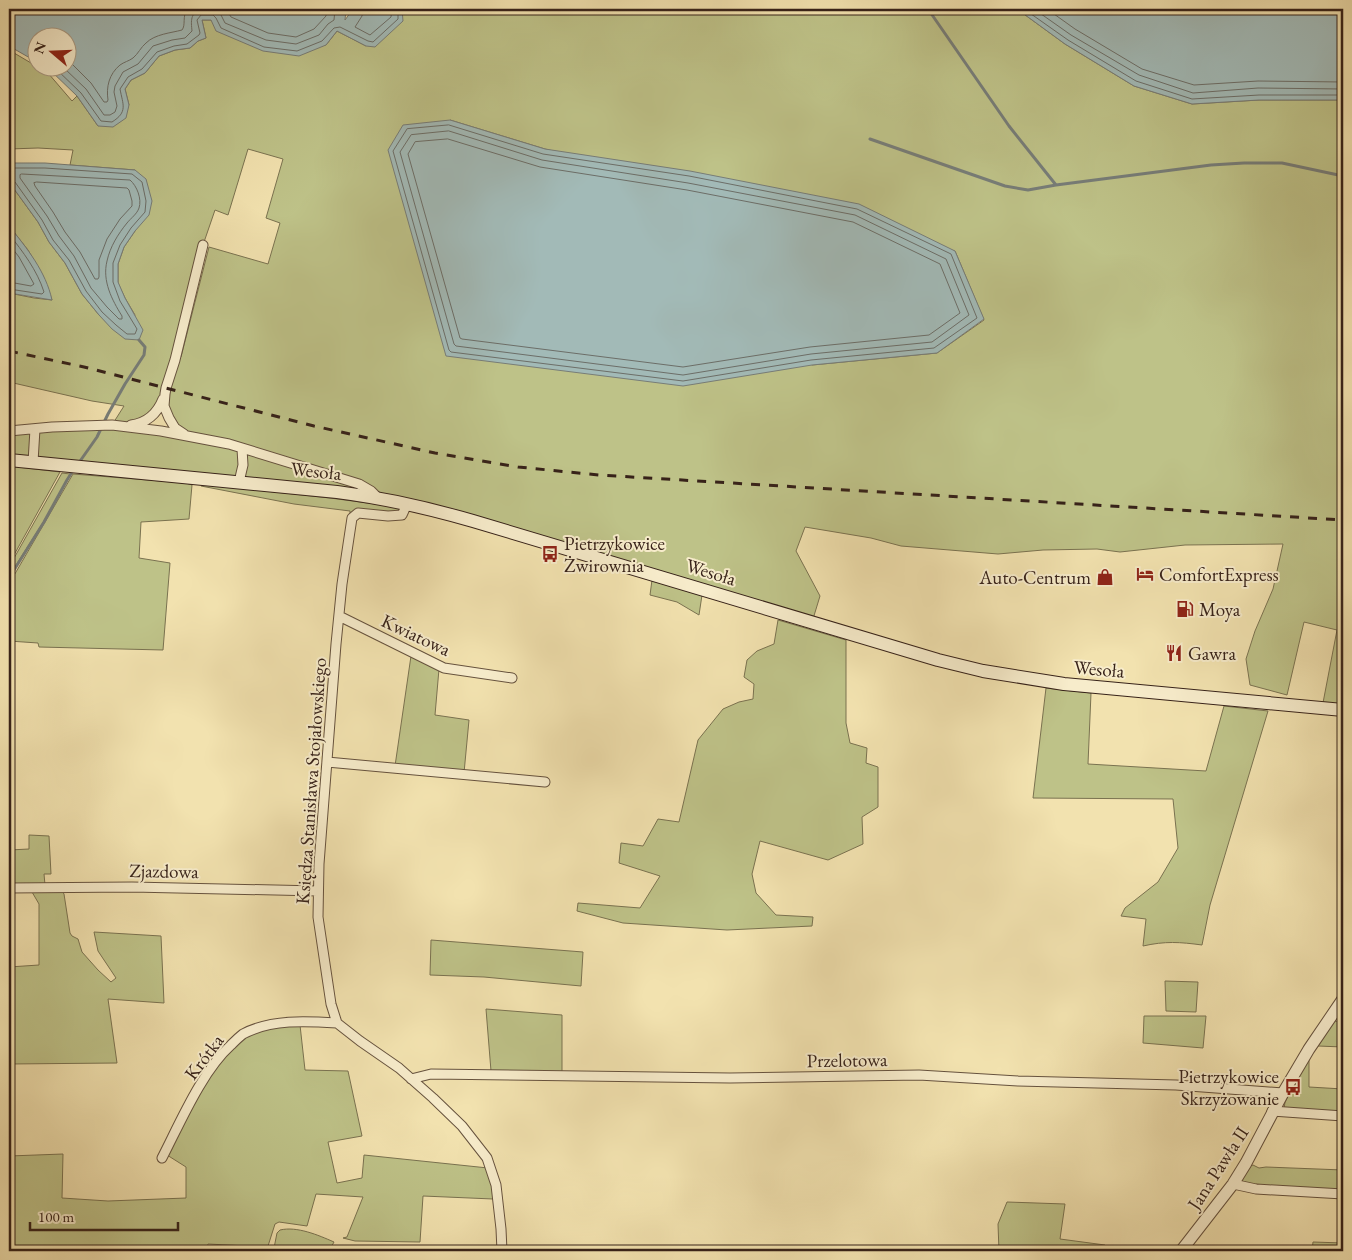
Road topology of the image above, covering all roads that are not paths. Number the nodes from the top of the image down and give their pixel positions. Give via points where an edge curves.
1 (203, 245) dead end
2 (165, 394) junction
3 (124, 427) junction
4 (35, 428) junction
5 (9, 431) edge
6 (189, 436) junction
7 (242, 449) junction
8 (9, 460) edge
9 (33, 462) junction
10 (239, 482) junction
11 (377, 497) junction
12 (407, 504) junction
13 (339, 616) junction
14 (512, 678) dead end
15 (1343, 710) edge
16 (327, 762) junction
17 (545, 782) dead end
18 (9, 888) edge
19 (318, 891) junction
20 (1343, 998) edge
21 (337, 1023) junction
22 (411, 1079) junction
23 (1283, 1093) junction
24 (1272, 1111) junction
25 (1343, 1116) edge
26 (162, 1158) dead end
27 (1233, 1184) junction
28 (1343, 1194) edge
29 (502, 1251) edge
30 (1181, 1251) edge

1 - 2 street
2 - 3 street via 160,408 150,419
2 - 6 street via 164,406 169,418 175,428
3 - 4 street
3 - 6 street
4 - 5 street
4 - 9 street
6 - 7 street
7 - 10 street
7 - 11 street via 359,484
8 - 9 main road, Wesoła
9 - 10 main road, Wesoła
10 - 11 main road, Wesoła
11 - 12 main road, Wesoła
12 - 13 street, Księdza Stanisława Stojałowskiego via 402,515 358,513 352,518
12 - 15 main road, Wesoła via 983,671 1064,684
13 - 14 street, Kwiatowa via 444,668
13 - 16 street, Księdza Stanisława Stojałowskiego
16 - 17 street
16 - 19 street, Księdza Stanisława Stojałowskiego
18 - 19 street, Zjazdowa
19 - 21 street, Księdza Stanisława Stojałowskiego via 320,931
20 - 23 street, Jana Pawła II
21 - 22 street
21 - 26 street, Krótka via 270,1024 242,1035 222,1054 197,1091
22 - 23 street, Przelotowa via 431,1074 730,1078 919,1075 1176,1085
22 - 29 street via 462,1126 486,1158 496,1185
23 - 24 street, Jana Pawła II
24 - 25 street
24 - 27 street, Jana Pawła II
27 - 28 street via 1256,1189
27 - 30 street, Jana Pawła II

